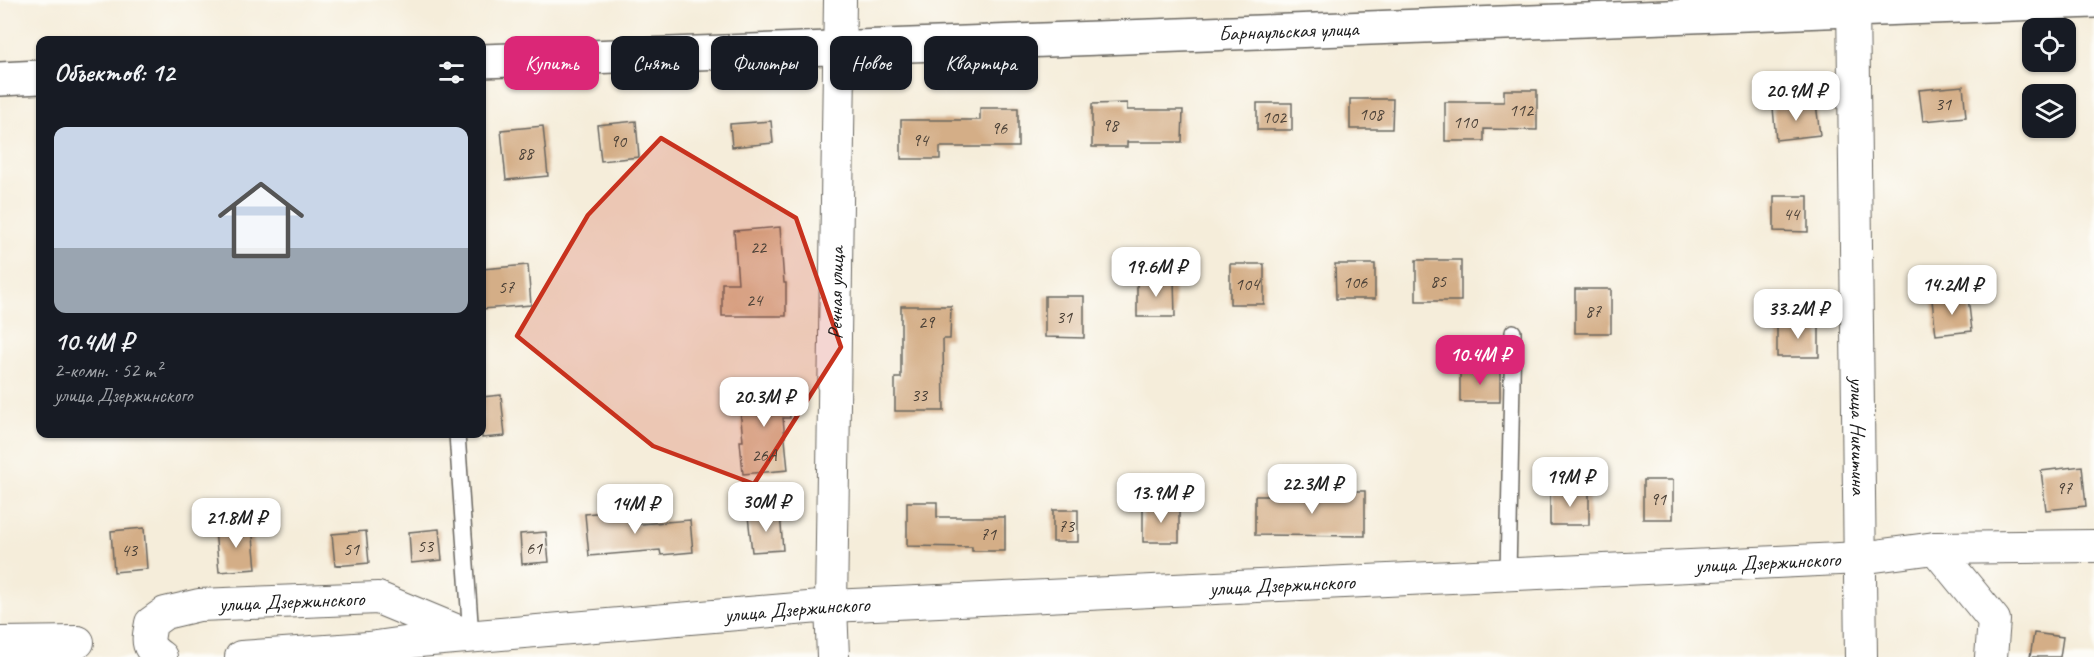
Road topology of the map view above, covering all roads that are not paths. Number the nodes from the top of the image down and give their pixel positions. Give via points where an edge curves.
1 (840, 0) edge
2 (2094, 2) edge
3 (1853, 5) edge
4 (841, 36) edge
5 (912, 44) edge
6 (830, 47) edge
7 (486, 61) edge
8 (36, 77) edge
9 (0, 79) edge
10 (840, 90) edge
11 (1513, 332) dead end
12 (457, 438) edge
13 (2094, 546) edge
14 (1935, 548) junction
15 (1860, 558) junction
16 (1508, 574) junction
17 (831, 606) junction
18 (471, 637) junction
19 (78, 642) dead end
20 (0, 643) edge
21 (369, 652) edge
22 (161, 657) edge
23 (241, 657) edge
24 (833, 657) edge
25 (1861, 657) edge
26 (1991, 657) edge

1 - 4 street, Речная улица
2 - 3 street, Барнаульская улица
3 - 5 street, Барнаульская улица
3 - 15 street, улица Никитина
6 - 7 street, Барнаульская улица
8 - 9 street
10 - 17 street, Речная улица
11 - 16 lane
12 - 18 lane
13 - 14 street, улица Дзержинского
14 - 15 street, улица Дзержинского
14 - 26 street via 1994,620
15 - 16 street, улица Дзержинского
15 - 25 street, улица Никитина
16 - 17 street, улица Дзержинского
17 - 18 street, улица Дзержинского
17 - 24 street, Речная улица
18 - 21 street, улица Дзержинского
18 - 22 street, улица Дзержинского via 378,598 199,605 165,613 151,623 148,640 151,650
19 - 20 street
21 - 23 street, улица Дзержинского

